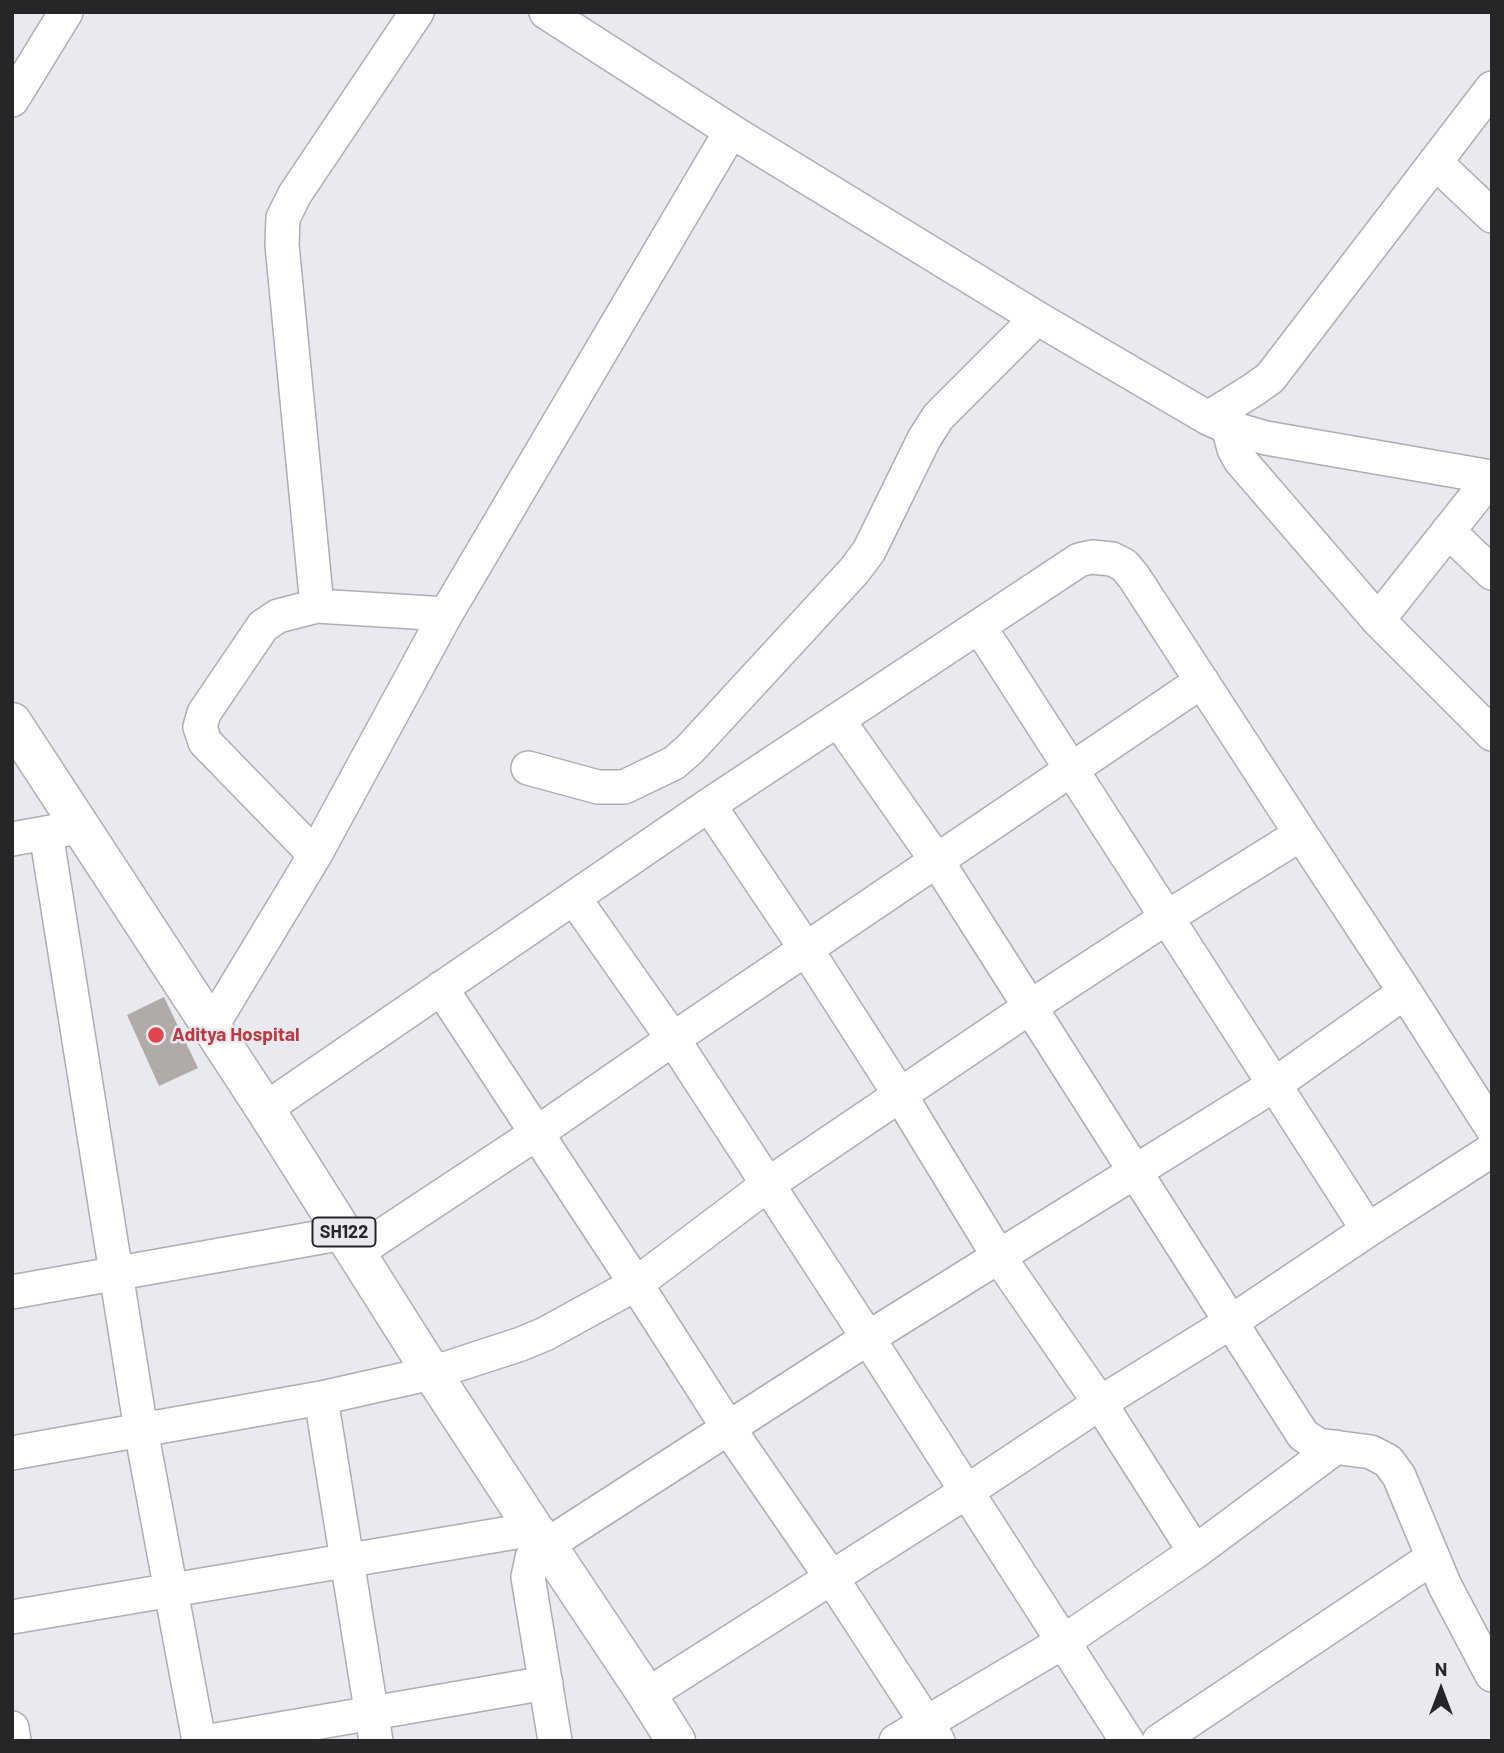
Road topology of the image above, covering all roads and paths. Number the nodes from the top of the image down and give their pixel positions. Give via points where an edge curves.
1 (66, 12) edge
2 (417, 12) edge
3 (546, 12) edge
4 (1492, 88) edge
5 (12, 100) edge
6 (731, 131) junction
7 (1435, 162) junction
8 (1492, 216) edge
9 (1037, 318) junction
10 (1218, 423) junction
11 (1491, 477) edge
12 (1448, 531) junction
13 (1492, 573) edge
14 (317, 606) junction
15 (446, 614) junction
16 (1378, 620) junction
17 (979, 626) junction
18 (1202, 681) junction
19 (838, 720) junction
20 (12, 722) edge
21 (1492, 734) edge
22 (528, 768) dead end
23 (1071, 770) junction
24 (709, 805) junction
25 (63, 830) junction
26 (1301, 834) junction
27 (12, 839) edge
28 (315, 855) junction
29 (937, 861) junction
30 (574, 898) junction
31 (1167, 918) junction
32 (806, 949) junction
33 (441, 988) junction
34 (1405, 992) junction
35 (1030, 1007) junction
36 (211, 1027) junction
37 (673, 1039) junction
38 (1274, 1085) junction
39 (900, 1095) junction
40 (265, 1109) junction
41 (1492, 1128) edge
42 (537, 1133) junction
43 (1492, 1150) edge
44 (1135, 1170) junction
45 (767, 1185) junction
46 (1368, 1230) junction
47 (350, 1242) junction
48 (999, 1257) junction
49 (115, 1274) junction
50 (636, 1284) junction
51 (12, 1292) edge
52 (1231, 1322) junction
53 (868, 1338) junction
54 (432, 1373) junction
55 (321, 1398) junction
56 (1100, 1403) junction
57 (730, 1429) junction
58 (141, 1430) junction
59 (1336, 1447) junction
60 (12, 1453) edge
61 (966, 1492) junction
62 (541, 1537) junction
63 (1195, 1552) junction
64 (1432, 1558) junction
65 (347, 1561) junction
66 (831, 1577) junction
67 (171, 1590) junction
68 (12, 1617) edge
69 (1063, 1642) junction
70 (1492, 1675) edge
71 (545, 1683) junction
72 (647, 1695) junction
73 (374, 1727) edge
74 (12, 1728) edge
75 (933, 1732) edge
76 (14, 1741) edge
77 (199, 1741) edge
78 (210, 1741) edge
79 (555, 1741) edge
80 (676, 1741) edge
81 (896, 1741) edge
82 (1127, 1741) edge
83 (1159, 1741) edge

1 - 5 street
2 - 14 street via 295,194 284,218 282,245
3 - 6 street
4 - 7 street
6 - 9 street
6 - 15 street
7 - 8 street
7 - 10 street via 1270,378
9 - 10 street
9 - 22 street via 938,417 869,551 854,571 690,749 674,763 624,787 598,787
10 - 11 street via 1266,438
10 - 16 street via 1240,460
11 - 12 street
12 - 13 street
12 - 16 street
14 - 15 street
14 - 28 street via 278,616 263,626 204,713 200,727 205,742
15 - 28 street
16 - 21 street
17 - 18 street via 1079,560 1112,559 1134,576
17 - 19 street
17 - 23 street
18 - 23 street
18 - 26 street
19 - 24 street
19 - 29 street
20 - 25 main road, SH122
23 - 29 street
23 - 31 street
24 - 30 street
24 - 32 street
25 - 27 street
25 - 36 main road, SH122
25 - 49 street
26 - 31 street
26 - 34 street
28 - 36 street
29 - 32 street
29 - 35 street
30 - 33 street
30 - 37 street
31 - 35 street
31 - 38 street
32 - 37 street
32 - 39 street
33 - 40 street
33 - 42 street
34 - 38 street
34 - 41 street
35 - 39 street
35 - 44 street
36 - 40 main road, SH122
37 - 42 street
37 - 45 street
38 - 44 street
38 - 46 street
39 - 45 street
39 - 48 street
40 - 47 main road, SH122
42 - 47 street
42 - 50 street
43 - 46 street
44 - 48 street
44 - 52 street
45 - 50 street
45 - 53 street
46 - 52 street
47 - 49 street
47 - 54 main road, SH122
48 - 53 street
48 - 56 street
49 - 51 street
49 - 58 street
50 - 54 street via 545,1334
50 - 57 street
52 - 56 street
52 - 59 street via 1303,1435 1318,1445
53 - 57 street
53 - 61 street
54 - 55 street
54 - 62 main road, SH122
55 - 58 street
55 - 65 street
56 - 61 street
56 - 63 street
57 - 62 street
57 - 66 street
58 - 60 street
58 - 67 street
59 - 63 street
59 - 64 street via 1371,1452 1388,1461 1399,1476
61 - 66 street
61 - 69 street
62 - 65 street
62 - 71 street via 528,1577
62 - 72 main road, SH122
63 - 69 street
64 - 70 street
64 - 83 street
65 - 67 street
65 - 73 street
66 - 72 street
66 - 75 street
67 - 68 street
67 - 77 street
69 - 75 street
69 - 82 street
71 - 73 street
71 - 79 street
72 - 80 main road, SH122
73 - 78 street
74 - 76 street
75 - 81 street

